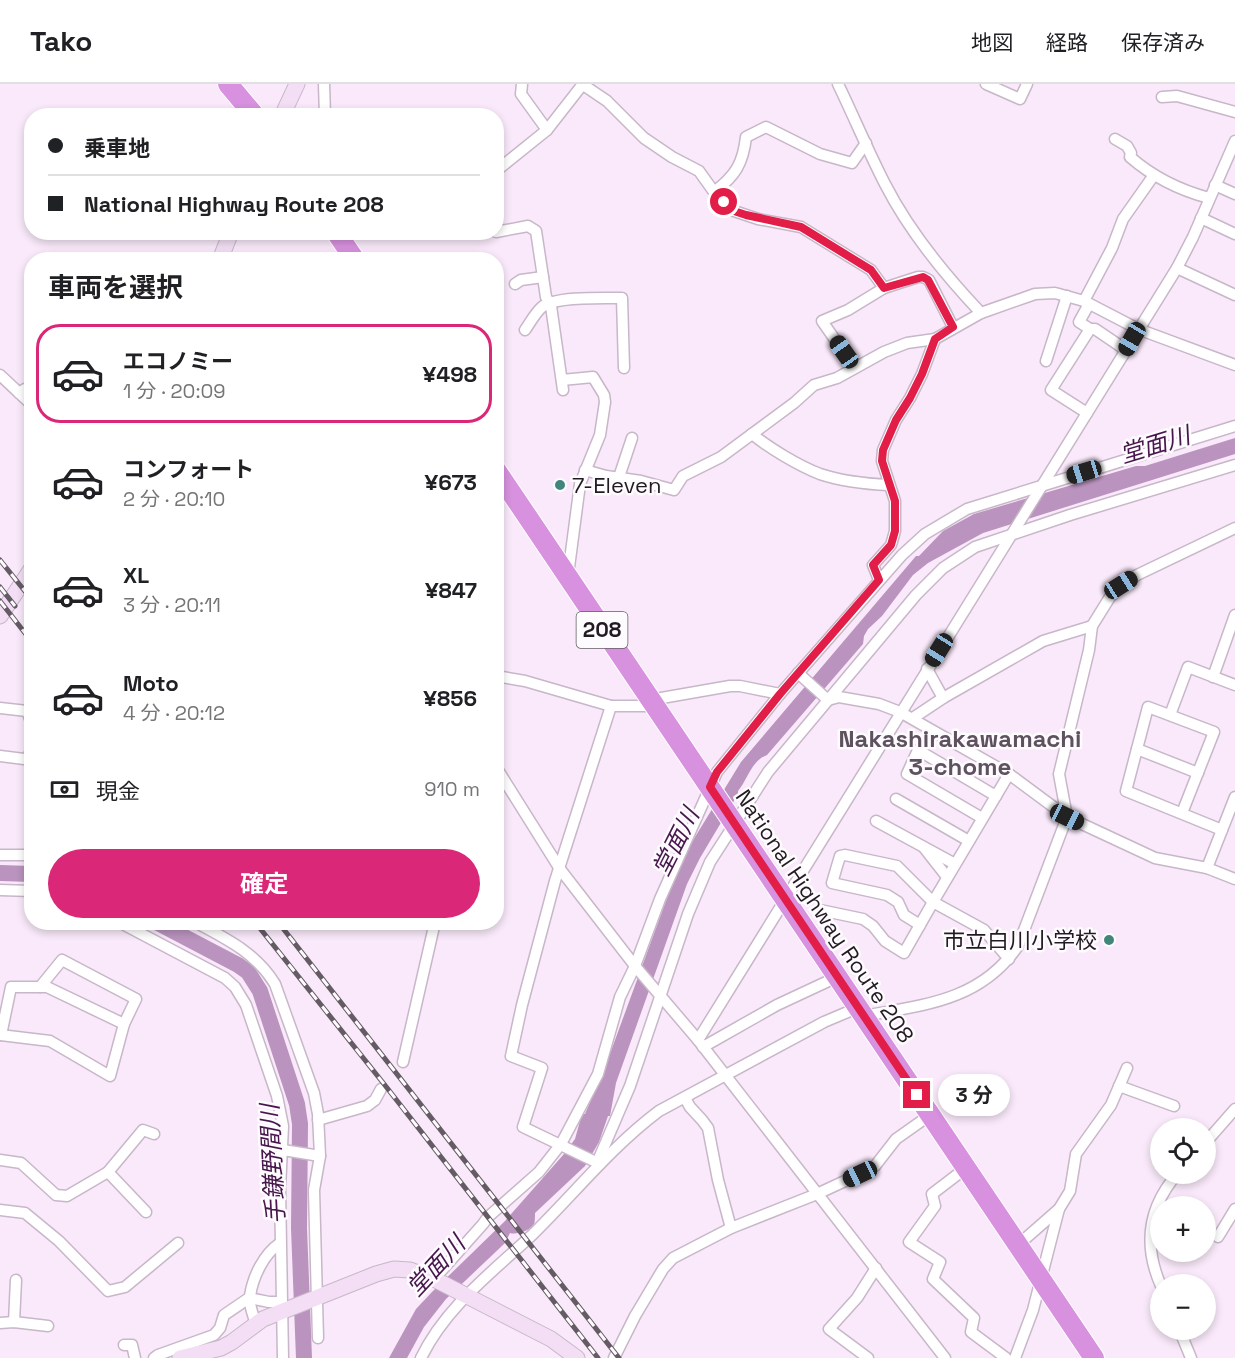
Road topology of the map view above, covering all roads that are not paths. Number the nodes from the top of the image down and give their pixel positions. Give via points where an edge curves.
1 (228, 84) edge
2 (297, 84) edge
3 (324, 84) edge
4 (522, 84) edge
5 (582, 84) edge
6 (838, 84) edge
7 (986, 84) edge
8 (1027, 84) edge
9 (1162, 97) dead end
10 (248, 108) edge
11 (286, 108) edge
12 (325, 108) edge
13 (1235, 112) edge
14 (547, 130) junction
15 (1115, 139) dead end
16 (1235, 141) edge
17 (866, 144) junction
18 (504, 165) edge
19 (1154, 176) junction
20 (1215, 185) junction
21 (714, 192) junction
22 (1235, 194) edge
23 (1209, 198) junction
24 (1201, 218) junction
25 (504, 230) edge
26 (1235, 234) edge
27 (1177, 268) junction
28 (543, 277) junction
29 (515, 284) dead end
30 (884, 288) junction
31 (1235, 295) edge
32 (1067, 296) junction
33 (1087, 302) junction
34 (549, 303) junction
35 (981, 313) junction
36 (953, 327) junction
37 (1138, 328) junction
38 (1090, 329) junction
39 (525, 330) dead end
40 (935, 339) junction
41 (1126, 350) junction
42 (1046, 361) dead end
43 (1235, 365) edge
44 (854, 367) junction
45 (624, 368) dead end
46 (0, 375) edge
47 (24, 390) edge
48 (19, 393) junction
49 (24, 398) edge
50 (1087, 413) junction
51 (1235, 426) edge
52 (752, 434) junction
53 (632, 438) dead end
54 (1235, 465) edge
55 (585, 470) junction
56 (619, 477) junction
57 (504, 482) edge
58 (889, 485) junction
59 (1040, 488) junction
60 (1235, 528) edge
61 (1013, 532) junction
62 (568, 578) junction
63 (24, 580) edge
64 (879, 580) junction
65 (1235, 615) edge
66 (0, 616) edge
67 (1092, 626) junction
68 (1232, 630) edge
69 (927, 669) junction
70 (798, 673) junction
71 (504, 677) edge
72 (1212, 677) junction
73 (1235, 686) edge
74 (780, 694) junction
75 (943, 698) junction
76 (828, 700) junction
77 (652, 703) junction
78 (611, 706) junction
79 (0, 708) edge
80 (24, 711) edge
81 (900, 712) junction
82 (1170, 715) junction
83 (913, 718) junction
84 (1137, 749) junction
85 (0, 756) edge
86 (24, 759) edge
87 (1198, 773) junction
88 (1009, 774) junction
89 (504, 780) edge
90 (710, 787) junction
91 (996, 796) junction
92 (1235, 797) edge
93 (896, 799) dead end
94 (1182, 813) junction
95 (1067, 817) junction
96 (982, 818) junction
97 (876, 821) dead end
98 (735, 823) junction
99 (1222, 830) junction
100 (969, 841) junction
101 (922, 846) junction
102 (0, 855) edge
103 (24, 855) edge
104 (955, 864) junction
105 (1207, 868) junction
106 (560, 869) junction
107 (947, 878) junction
108 (1235, 879) edge
109 (0, 890) edge
110 (24, 891) edge
111 (784, 900) junction
112 (933, 902) junction
113 (820, 910) dead end
114 (920, 925) junction
115 (134, 930) edge
116 (211, 930) edge
117 (433, 930) edge
118 (1009, 959) junction
119 (635, 966) junction
120 (837, 977) junction
121 (40, 987) junction
122 (660, 994) junction
123 (860, 1012) junction
124 (124, 1024) junction
125 (1, 1035) edge
126 (700, 1043) junction
127 (403, 1062) dead end
128 (1127, 1068) dead end
129 (726, 1076) junction
130 (1119, 1086) junction
131 (381, 1089) dead end
132 (685, 1098) junction
133 (1174, 1106) dead end
134 (1235, 1109) edge
135 (930, 1115) junction
136 (318, 1120) junction
137 (1216, 1131) edge
138 (154, 1134) dead end
139 (563, 1145) junction
140 (283, 1150) junction
141 (320, 1156) junction
142 (0, 1160) edge
143 (599, 1163) junction
144 (966, 1168) junction
145 (108, 1172) junction
146 (1169, 1184) edge
147 (817, 1194) junction
148 (1059, 1209) junction
149 (1235, 1209) edge
150 (0, 1210) edge
151 (146, 1212) dead end
152 (1232, 1223) edge
153 (731, 1228) junction
154 (1218, 1237) dead end
155 (280, 1243) junction
156 (178, 1244) dead end
157 (1018, 1245) junction
158 (876, 1268) junction
159 (1157, 1274) edge
160 (434, 1279) junction
161 (16, 1280) dead end
162 (1042, 1280) junction
163 (468, 1295) junction
164 (317, 1297) junction
165 (249, 1298) junction
166 (283, 1308) junction
167 (14, 1322) junction
168 (0, 1323) edge
169 (256, 1324) junction
170 (48, 1326) dead end
171 (318, 1338) dead end
172 (1184, 1340) edge
173 (124, 1345) dead end
174 (135, 1358) edge
175 (154, 1358) edge
176 (180, 1358) edge
177 (283, 1358) edge
178 (421, 1358) edge
179 (577, 1358) edge
180 (614, 1358) edge
181 (868, 1358) edge
182 (945, 1358) edge
183 (1006, 1358) edge
184 (1015, 1358) edge
185 (1094, 1358) edge
186 (1191, 1358) edge

1 - 10 highway
2 - 11 street
3 - 12 street
4 - 14 street via 521,94
5 - 14 street
5 - 21 street via 608,101 644,138 699,171
6 - 17 street
7 - 8 street via 1020,99
9 - 13 street via 1177,96
14 - 18 street
15 - 19 street via 1127,146 1130,157
16 - 20 street
17 - 21 street via 852,163 820,154 766,127 746,137 738,168
17 - 35 street via 904,217
19 - 23 street
19 - 33 street via 1123,219
20 - 22 street
20 - 23 street
21 - 30 street via 734,211 801,227 871,270
23 - 24 street
24 - 26 street
24 - 27 street
25 - 28 street via 528,226 536,231
27 - 31 street
27 - 37 street
28 - 29 street
28 - 34 street
30 - 36 street via 923,277
30 - 44 street via 822,321
32 - 33 street
32 - 35 street via 1035,294
32 - 42 street
33 - 37 street
33 - 38 street via 1080,322
34 - 39 street via 542,306
34 - 45 street via 622,298
34 - 55 street via 563,385 593,377 604,395 600,435
35 - 36 street
36 - 40 street
37 - 41 street
37 - 43 street
38 - 41 street
38 - 50 street via 1051,390
40 - 44 street via 907,343
40 - 58 street via 922,374 883,450
41 - 50 street
44 - 52 street via 837,378 814,385
46 - 48 street
47 - 48 street
48 - 49 street
50 - 59 street
51 - 59 street
52 - 56 street via 721,457 683,476 674,490
52 - 58 street via 820,474
53 - 56 street
54 - 61 street
55 - 56 street
55 - 62 street via 576,502
57 - 62 highway, National Highway Route 208 / 208
58 - 64 street via 895,501 895,531 891,545 873,565
59 - 61 street
59 - 64 street via 948,518 925,534
60 - 67 street via 1121,585
61 - 69 street
61 - 76 street via 975,547 944,568 916,595
62 - 77 highway, National Highway Route 208 / 208
63 - 66 street
64 - 70 street
65 - 68 street
67 - 75 street via 1043,641
67 - 95 street via 1059,774
68 - 72 street
69 - 75 street
69 - 81 street
70 - 74 street
70 - 76 street
71 - 78 street
72 - 73 street
72 - 82 street via 1188,667
74 - 77 street via 730,686
74 - 90 street via 717,772
75 - 83 street
76 - 81 street via 859,700
76 - 98 street via 768,772
77 - 78 street
77 - 90 highway, National Highway Route 208 / 208
78 - 106 street
79 - 80 street
81 - 83 street
81 - 111 street
82 - 84 street via 1148,707
82 - 87 street via 1214,732
83 - 88 street
84 - 87 street
84 - 94 street via 1126,791
85 - 86 street
87 - 94 street
88 - 91 street
88 - 95 street
89 - 106 street
90 - 98 highway, National Highway Route 208 / 208
90 - 119 street
91 - 96 street
91 - 96 street via 918,750 907,774
92 - 99 street
93 - 100 street
94 - 99 street
95 - 105 street via 1155,858
95 - 118 street via 1018,946
96 - 100 street
97 - 101 street
98 - 111 highway, National Highway Route 208 / 208
98 - 122 street via 710,862
99 - 105 street
100 - 104 street
101 - 104 street
101 - 107 street
102 - 103 street
104 - 107 street
105 - 108 street
106 - 119 street
106 - 139 street via 511,1056 542,1068 523,1127
107 - 112 street
109 - 110 street
111 - 120 highway, National Highway Route 208 / 208
111 - 126 street
112 - 114 street
112 - 114 street via 897,866 840,856 832,883 887,896 898,902 904,915
112 - 118 street via 984,930
113 - 114 street via 863,919 904,953
115 - 140 street via 235,987 246,1005 277,1096 284,1126
116 - 136 street via 238,944 275,984 314,1093
117 - 127 street
118 - 123 street via 980,984 959,995 930,1004
119 - 122 street
119 - 139 street via 620,997 598,1074
120 - 123 highway, National Highway Route 208 / 208
120 - 126 street
121 - 124 street
121 - 124 street via 62,960 136,999
121 - 125 street via 11,987
122 - 126 street
122 - 143 street via 630,1086
123 - 129 street via 824,1022
123 - 135 highway, National Highway Route 208 / 208
124 - 125 street via 110,1076 50,1041
126 - 129 street
128 - 130 street
129 - 132 street
129 - 147 street
130 - 133 street
130 - 148 street via 1111,1105 1076,1154 1070,1191
131 - 136 street via 368,1106
132 - 143 street via 636,1128
132 - 153 street via 708,1128
134 - 137 street
135 - 144 highway, National Highway Route 208 / 208
135 - 147 street via 896,1139 875,1166
136 - 141 street
138 - 145 street via 143,1130
139 - 143 street
139 - 160 street via 488,1217
140 - 141 street
140 - 155 street
141 - 164 street via 314,1191
142 - 145 street via 21,1163 56,1195 67,1196
143 - 163 street
144 - 157 highway, National Highway Route 208 / 208
144 - 183 street via 932,1194 935,1206 909,1242 940,1262 933,1279 974,1318 971,1332
145 - 151 street
146 - 159 street via 1156,1207 1152,1224 1150,1243
147 - 153 street
147 - 158 street
148 - 157 street
148 - 162 street
149 - 152 street
150 - 156 street via 25,1213 108,1291 125,1287
152 - 154 street
153 - 180 street via 673,1258 663,1269
155 - 165 street via 270,1250 258,1269
155 - 166 street
157 - 162 highway, National Highway Route 208 / 208
158 - 181 street via 829,1329
158 - 182 street
160 - 163 street
160 - 164 street via 394,1269
161 - 167 street
162 - 184 street
162 - 185 highway, National Highway Route 208 / 208
163 - 178 street via 438,1328
163 - 179 street via 551,1339
164 - 166 street
164 - 171 street
165 - 166 street
165 - 169 street
165 - 175 street via 224,1315 214,1335
166 - 169 street
166 - 177 street
167 - 168 street
167 - 170 street
169 - 176 street via 221,1348
172 - 186 street
173 - 174 street via 132,1345

